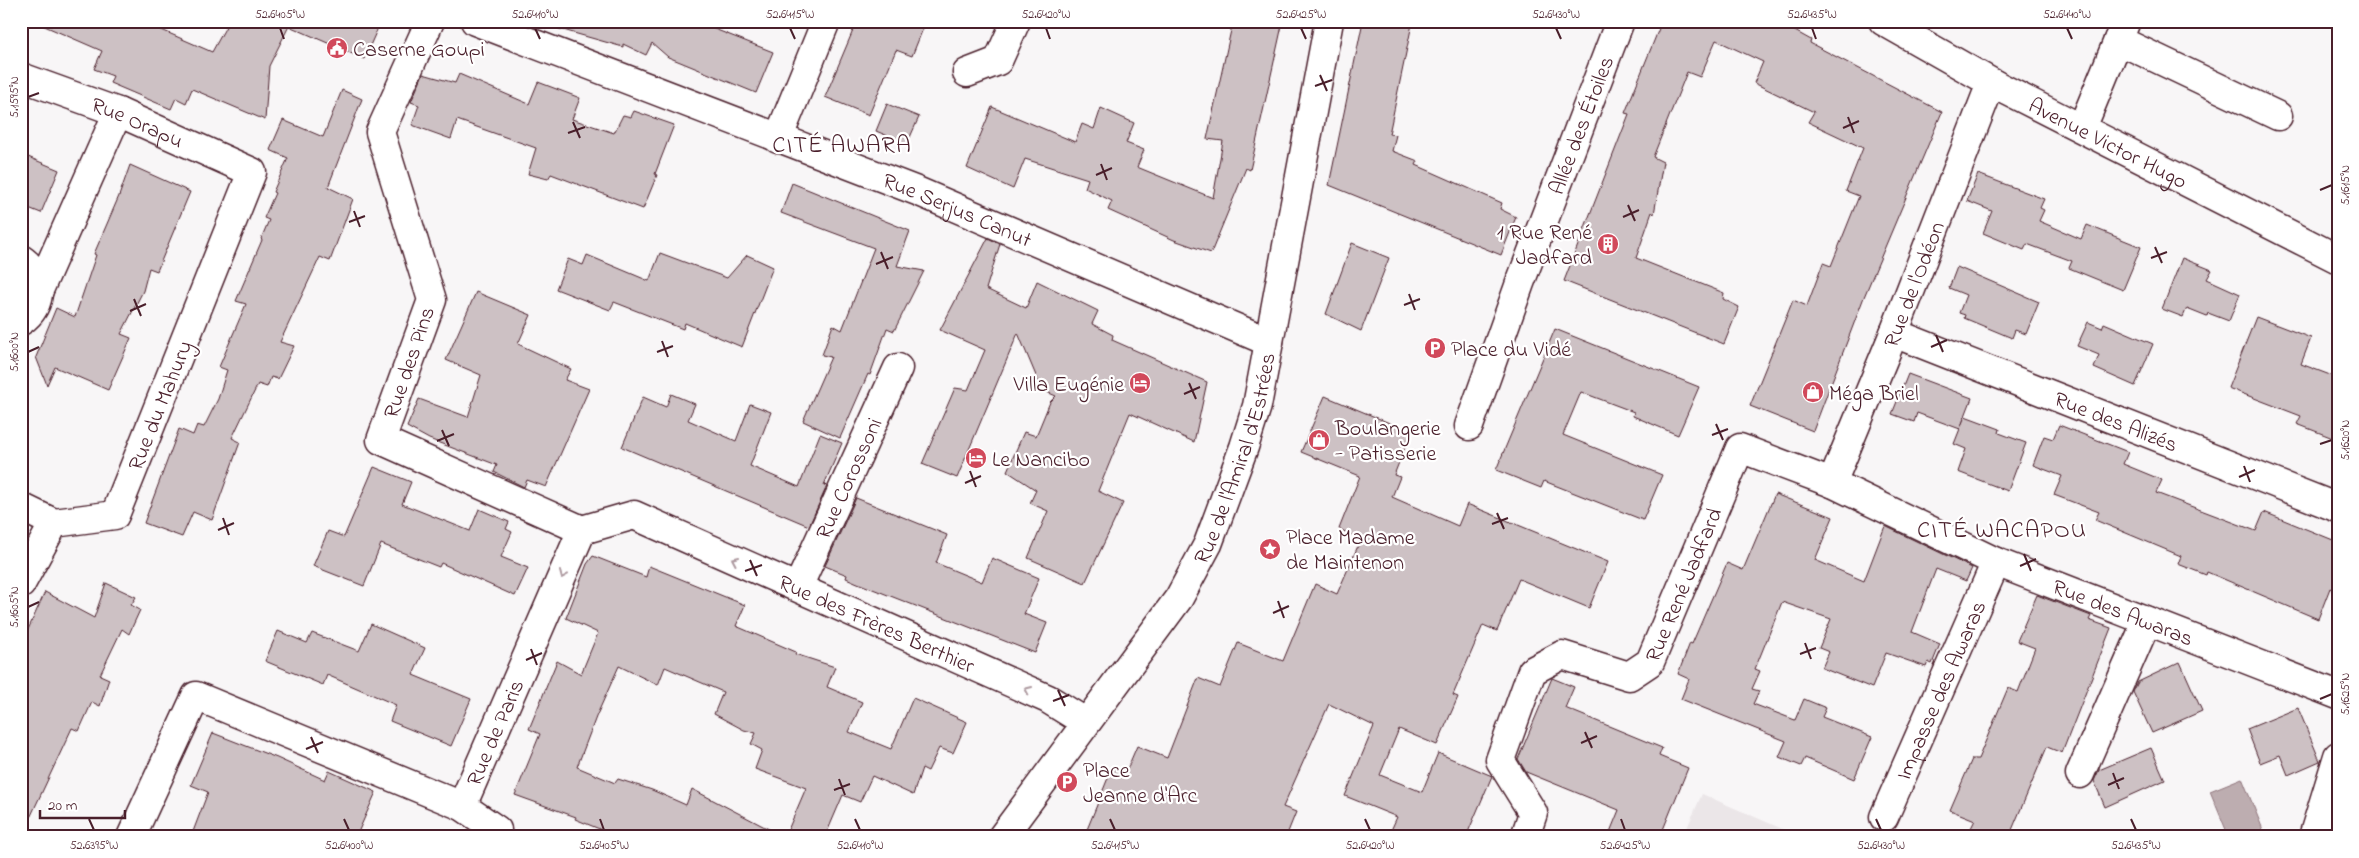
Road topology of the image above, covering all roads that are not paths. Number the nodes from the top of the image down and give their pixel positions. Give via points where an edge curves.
1 (430, 21) edge
2 (475, 21) edge
3 (826, 21) edge
4 (1016, 21) edge
5 (1329, 21) edge
6 (1620, 21) edge
7 (1883, 21) edge
8 (2122, 31) edge
9 (967, 73) dead end
10 (21, 77) edge
11 (1994, 84) junction
12 (118, 112) junction
13 (2278, 116) dead end
14 (2082, 128) junction
15 (778, 139) junction
16 (252, 172) joint
17 (21, 259) edge
18 (2338, 259) edge
19 (39, 290) junction
20 (21, 321) edge
21 (1894, 333) junction
22 (1268, 342) junction
23 (898, 368) dead end
24 (1469, 426) dead end
25 (1832, 483) junction
26 (21, 507) edge
27 (2338, 508) edge
28 (54, 523) junction
29 (582, 530) junction
30 (1996, 562) junction
31 (21, 584) edge
32 (798, 587) junction
33 (2147, 621) junction
34 (2338, 695) edge
35 (1085, 722) junction
36 (2338, 756) edge
37 (2080, 774) dead end
38 (462, 806) junction
39 (1884, 817) dead end
40 (502, 834) edge
41 (131, 837) edge
42 (1002, 837) edge
43 (1525, 837) edge
44 (2313, 837) edge

1 - 29 street, Rue des Pins via 380,132 432,300 381,440
2 - 15 street, Rue Serjus Canut
3 - 15 street
4 - 9 street via 998,61
5 - 22 street, Rue de l'Amiral d'Estrées
6 - 24 street, Allée des Étoiles
7 - 11 street, Avenue Victor Hugo
8 - 13 street
8 - 14 street
10 - 12 street, Rue Orapu
11 - 14 street, Avenue Victor Hugo
11 - 21 street, Rue de l'Odéon via 1986,96
12 - 16 street, Rue Orapu
12 - 19 street
14 - 18 street, Avenue Victor Hugo
15 - 22 street, Rue Serjus Canut via 917,191
16 - 28 street, Rue du Mahury via 115,515
17 - 19 street via 36,276
19 - 20 street via 36,304
21 - 25 street, Rue de l'Odéon
21 - 27 street, Rue des Alizés
22 - 35 street, Rue de l'Amiral d'Estrées via 1257,406 1208,544 1179,598
23 - 32 street, Rue Corossoni
25 - 30 street, Rue des Awaras
25 - 43 street, Rue René Jadfard via 1740,448 1650,662 1629,676 1562,655 1532,671 1500,760 1533,812
26 - 28 street
28 - 31 street
32 -> 29 street, Rue des Frères Berthier via 634,515
29 -> 38 street, Rue de Paris
30 - 33 street, Rue des Awaras
30 - 39 street, Impasse des Awaras
35 -> 32 street, Rue des Frères Berthier via 1048,699
33 - 34 street, Rue des Awaras
33 - 37 street
35 - 42 street, Rue de l'Amiral d'Estrées
36 - 44 street
38 - 40 street, Rue de Paris
38 - 41 street via 196,696

